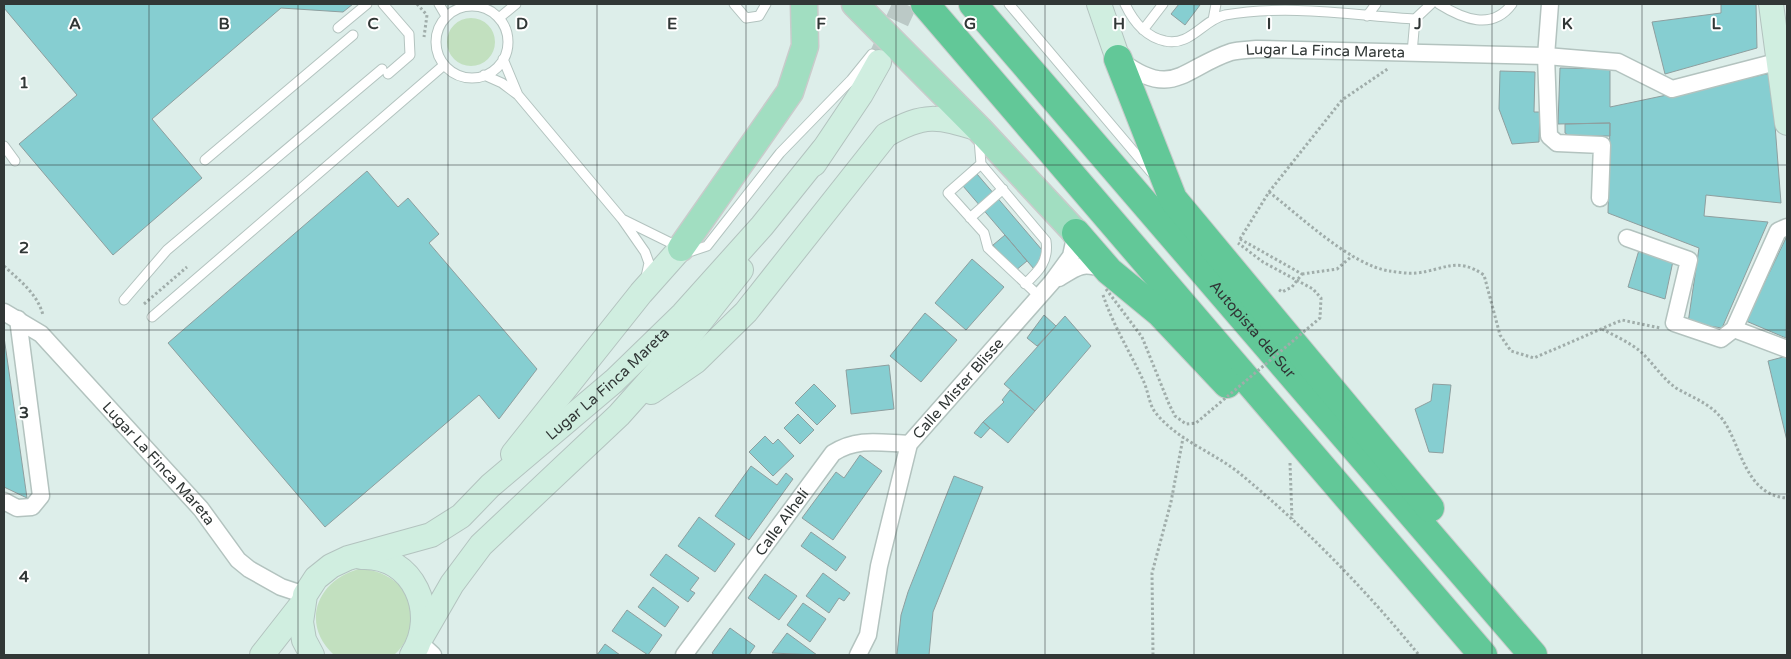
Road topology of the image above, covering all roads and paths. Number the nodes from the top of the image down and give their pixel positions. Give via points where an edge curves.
1 (367, 4) edge
2 (383, 4) edge
3 (417, 4) edge
4 (439, 4) edge
5 (516, 4) edge
6 (734, 4) edge
7 (766, 4) edge
8 (804, 4) edge
9 (854, 4) edge
10 (925, 4) edge
11 (973, 4) edge
12 (1009, 4) edge
13 (1099, 4) edge
14 (1125, 4) edge
15 (1163, 4) edge
16 (1216, 4) edge
17 (1322, 4) edge
18 (1376, 4) edge
19 (1431, 4) edge
20 (1439, 4) edge
21 (1512, 4) edge
22 (1550, 4) edge
23 (1771, 4) edge
24 (478, 5) edge
25 (1266, 7) edge
26 (1316, 12) junction
27 (446, 16) junction
28 (1367, 16) junction
29 (499, 18) junction
30 (1415, 19) junction
31 (1212, 20) junction
32 (338, 28) dead end
33 (1143, 30) junction
34 (353, 35) dead end
35 (423, 40) dead end
36 (1412, 53) junction
37 (1546, 56) junction
38 (875, 58) joint
39 (503, 59) junction
40 (1118, 59) junction
41 (1780, 61) junction
42 (444, 65) junction
43 (484, 75) junction
44 (518, 95) junction
45 (1787, 123) edge
46 (979, 128) junction
47 (4, 146) edge
48 (822, 150) junction
49 (205, 160) dead end
50 (15, 161) dead end
51 (981, 164) junction
52 (1003, 190) junction
53 (1269, 192) junction
54 (1600, 198) dead end
55 (1173, 199) junction
56 (970, 218) junction
57 (622, 219) junction
58 (1787, 227) edge
59 (1076, 233) junction
60 (1240, 238) junction
61 (1627, 238) dead end
62 (681, 248) junction
63 (1352, 256) junction
64 (190, 265) dead end
65 (4, 266) edge
66 (1302, 274) junction
67 (1052, 282) junction
68 (1105, 283) junction
69 (1025, 284) junction
70 (1276, 288) dead end
71 (641, 293) junction
72 (1040, 297) junction
73 (124, 300) dead end
74 (144, 304) dead end
75 (11, 316) edge
76 (152, 317) dead end
77 (1674, 324) junction
78 (1602, 328) junction
79 (1734, 330) junction
80 (43, 336) junction
81 (1787, 349) edge
82 (619, 414) junction
83 (1183, 438) junction
84 (910, 444) junction
85 (1289, 457) junction
86 (490, 486) junction
87 (1787, 498) edge
88 (4, 501) edge
89 (1292, 520) junction
90 (348, 558) junction
91 (304, 600) junction
92 (422, 647) edge
93 (262, 655) edge
94 (312, 655) edge
95 (684, 655) edge
96 (858, 655) edge
97 (1153, 655) edge
98 (1419, 655) edge
99 (1466, 655) edge
100 (1483, 655) edge
101 (1533, 655) edge
102 (1545, 655) edge

1 - 32 lane
2 - 73 lane via 409,34 410,55 167,250
3 - 35 path via 427,15
4 - 27 lane
5 - 29 lane
6 - 7 lane via 746,18 760,16
8 - 62 main road via 805,46 790,92
9 - 46 main road
10 - 100 highway
11 - 101 highway, Autopista del Sur
12 - 55 lane
13 - 40 street
14 - 33 lane
15 - 33 lane
16 - 31 lane
17 - 26 lane
18 - 28 lane
19 - 30 lane
20 - 21 lane via 1460,17 1481,21 1503,15
22 - 37 street
23 - 41 street
24 - 27 lane via 466,6
24 - 29 lane
25 - 26 lane
25 - 31 lane
26 - 28 lane
27 - 42 lane via 440,25 436,46
28 - 30 lane
29 - 39 lane via 507,38
30 - 36 lane
31 - 33 lane via 1186,40 1177,42 1165,41
34 - 49 lane
36 - 37 street, Lugar La Finca Mareta
36 - 40 street, Lugar La Finca Mareta via 1258,49 1231,52 1171,80 1157,80 1138,74
36 - 53 path via 1342,100
37 - 41 street, Lugar La Finca Mareta via 1618,62 1672,89
37 - 54 street via 1549,136 1557,143 1602,145
38 - 48 street, Lugar La Finca Mareta via 861,94
38 - 62 lane via 780,153 707,246 692,251
39 - 43 lane
39 - 44 lane
40 - 55 highway
41 - 45 street
42 - 43 lane via 462,77
42 - 76 lane
43 - 44 lane
44 - 57 lane
46 - 51 lane
46 - 59 main road
46 - 82 street via 935,117 909,122 886,135 746,312 696,361
47 - 50 lane
48 - 82 street, Lugar La Finca Mareta via 774,227 728,288
48 - 86 street, Lugar La Finca Mareta via 762,226 683,314 614,381
51 - 52 lane
51 - 56 lane via 948,193
52 - 56 lane
52 - 69 lane via 1046,241 1042,268
53 - 60 path
53 - 63 path
55 - 102 highway via 1484,572
56 - 69 lane via 984,233 988,248
57 - 62 lane
57 - 71 lane via 649,263
58 - 79 street via 1778,231
59 - 67 street, Calle Mister Blisse via 1071,256
59 - 68 highway
60 - 66 path
60 - 68 path, bridge via 1238,243 1263,262 1313,289 1321,298 1320,318 1196,423 1186,424 1175,416 1142,337
61 - 77 street via 1689,260
62 - 71 street
63 - 66 path via 1337,269
63 - 78 path via 1387,271 1415,274 1445,265 1470,266 1484,275 1500,336 1510,351 1534,358
64 - 74 path
65 - 80 path via 28,287 40,306 45,323
66 - 70 path via 1292,287 1282,292
67 - 68 street, Calle Mister Blisse via 1087,264
67 - 72 street, Calle Mister Blisse
68 - 83 path via 1109,315 1145,383 1155,411
68 - 85 highway via 1160,313
69 - 72 lane
71 - 86 street
72 - 84 street, Calle Mister Blisse
75 - 80 street, Lugar La Finca Mareta
75 - 88 street via 41,496 32,507 17,508
77 - 78 path via 1660,328 1622,320
77 - 79 street via 1721,339
78 - 87 path via 1640,351 1675,387 1705,402 1723,420 1747,472 1764,489
79 - 81 street
80 - 91 street, Lugar La Finca Mareta via 201,509 238,560
82 - 92 street, Lugar La Finca Mareta via 481,545 452,584
83 - 89 path via 1236,471
83 - 97 path via 1171,502 1152,573
84 - 95 street, Calle Alhelí via 860,442 846,445 833,454
84 - 96 street, Calle Mister Blisse via 879,566 868,635
85 - 89 path
85 - 99 highway via 1428,617
86 - 90 street, Lugar La Finca Mareta via 461,516 431,535
89 - 98 path via 1390,619
90 - 91 street, Lugar La Finca Mareta via 330,566 316,578
90 - 92 street, Lugar La Finca Mareta via 370,557 390,563 408,576 420,594 425,615
91 - 93 street, Lugar La Finca Mareta
91 - 94 street via 301,622 304,640

